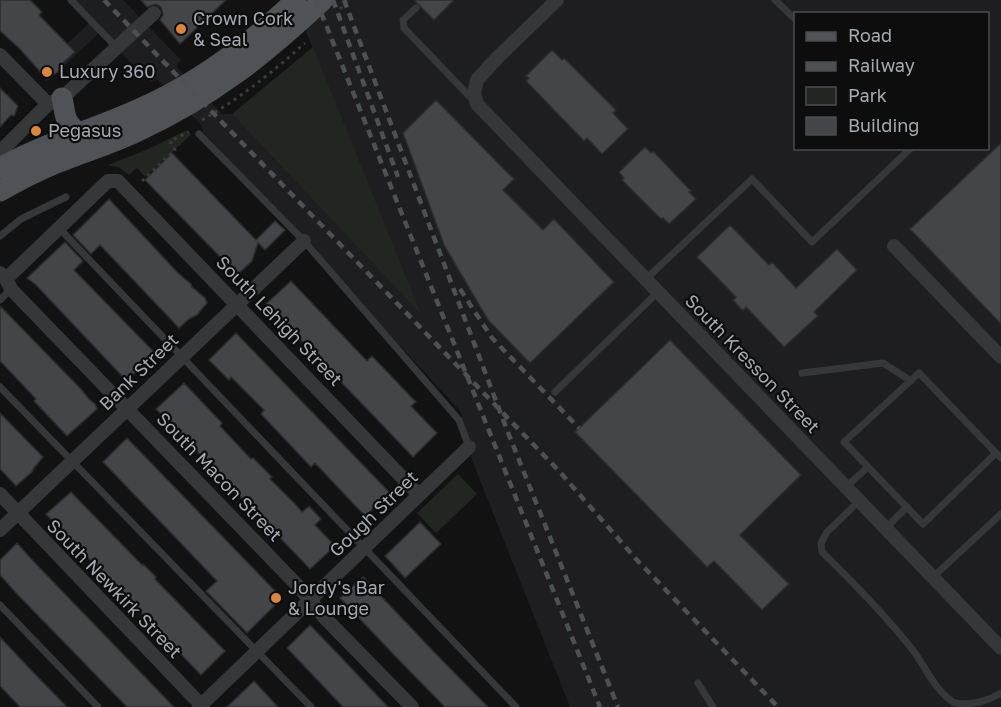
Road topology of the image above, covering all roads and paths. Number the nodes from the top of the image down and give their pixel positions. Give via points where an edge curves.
1 (71, 0) edge
2 (296, 0) edge
3 (323, 0) edge
4 (557, 0) edge
5 (775, 0) edge
6 (416, 8) dead end
7 (154, 13) dead end
8 (794, 19) edge
9 (117, 48) junction
10 (0, 55) edge
11 (55, 101) junction
12 (477, 104) junction
13 (78, 133) junction
14 (200, 134) joint
15 (909, 150) edge
16 (0, 152) edge
17 (0, 168) edge
18 (142, 181) dead end
19 (0, 191) edge
20 (66, 197) dead end
21 (59, 228) junction
22 (0, 236) edge
23 (304, 241) junction
24 (894, 246) dead end
25 (646, 279) junction
26 (6, 280) edge
27 (658, 292) junction
28 (0, 300) edge
29 (237, 304) junction
30 (182, 357) junction
31 (1001, 357) edge
32 (802, 373) dead end
33 (911, 381) junction
34 (0, 387) edge
35 (555, 392) dead end
36 (128, 408) junction
37 (469, 447) joint
38 (998, 455) edge
39 (72, 462) junction
40 (868, 467) junction
41 (846, 487) junction
42 (0, 494) edge
43 (419, 495) junction
44 (859, 501) junction
45 (907, 507) junction
46 (18, 513) junction
47 (1001, 514) edge
48 (886, 528) junction
49 (0, 530) edge
50 (365, 547) junction
51 (933, 576) junction
52 (311, 599) junction
53 (0, 605) edge
54 (1001, 648) edge
55 (257, 652) junction
56 (699, 683) dead end
57 (1001, 693) edge
58 (201, 706) edge
59 (98, 707) edge
60 (311, 707) edge
61 (412, 707) edge
62 (516, 707) edge
63 (712, 707) edge

1 - 9 lane
2 - 13 main road via 218,67 139,110
3 - 19 main road via 242,71 205,96 136,132 59,162
4 - 12 street via 477,80
5 - 8 lane
6 - 12 lane via 403,20 404,28
7 - 9 street
9 - 11 street
10 - 11 street
11 - 13 main road via 66,122
11 - 16 street
12 - 25 street, South Kresson Street
13 - 17 main road
14 - 18 path via 190,132 170,141 175,150
14 - 23 lane
15 - 25 lane via 812,242 752,179
20 - 22 lane via 21,219
21 - 26 street
21 - 29 street, South Lehigh Street via 108,181 118,181
21 - 30 lane
23 - 29 street, Bank Street
23 - 37 lane via 459,420
24 - 31 street
25 - 27 street, South Kresson Street
26 - 28 lane
26 - 36 street, South Macon Street
27 - 35 lane
27 - 41 street, South Kresson Street
29 - 30 street, Bank Street
29 - 43 street, South Lehigh Street
30 - 36 street, Bank Street
30 - 50 lane
32 - 33 lane via 883,363
33 - 38 lane via 919,373
33 - 40 lane via 844,442
34 - 39 lane
36 - 39 street, Bank Street
36 - 52 street, South Macon Street
37 - 43 street, Gough Street
38 - 45 lane via 923,524
39 - 46 street, Bank Street
39 - 55 lane
40 - 41 lane
40 - 45 lane
41 - 44 street, South Kresson Street
42 - 46 street, South Newkirk Street
43 - 50 street, Gough Street
44 - 48 street, South Kresson Street
44 - 57 lane via 827,532 821,543 822,552 909,645 938,689 955,703 987,702
45 - 48 lane
46 - 49 street, Bank Street
46 - 58 street, South Newkirk Street
47 - 51 lane
48 - 51 street, South Kresson Street
50 - 52 street, Gough Street
50 - 62 lane
51 - 54 street, South Kresson Street
52 - 55 street, Gough Street
52 - 61 street, South Macon Street
53 - 59 lane
55 - 58 street, Gough Street
55 - 60 lane
56 - 63 lane

